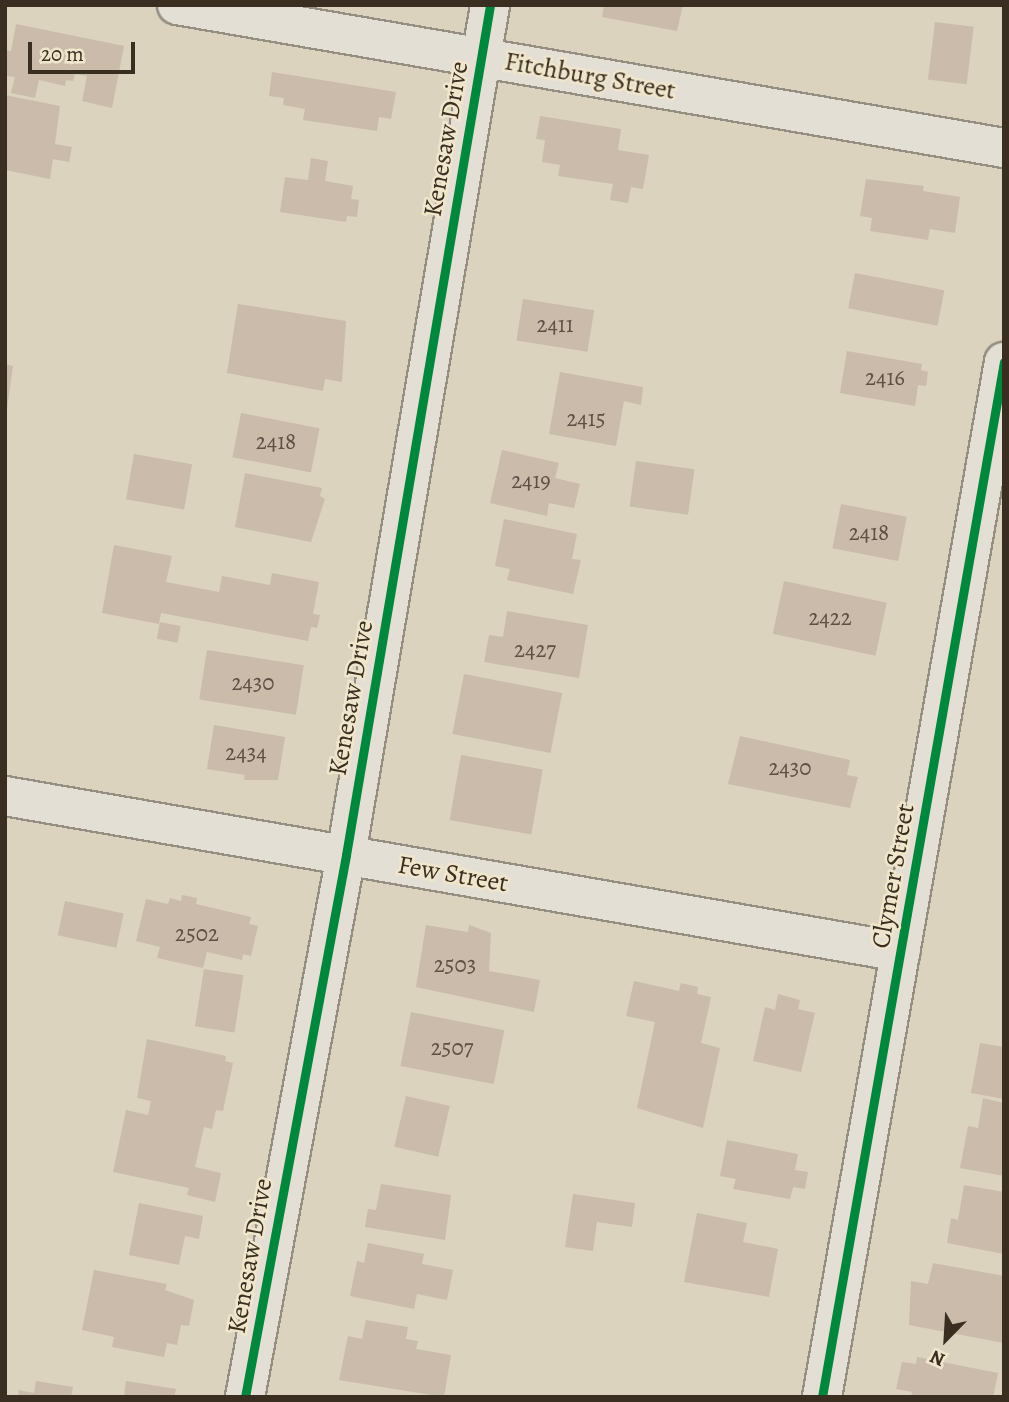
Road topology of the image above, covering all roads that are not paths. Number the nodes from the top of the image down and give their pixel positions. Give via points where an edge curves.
1 (177, 5) edge
2 (490, 5) edge
3 (482, 58) junction
4 (1004, 148) edge
5 (1004, 362) edge
6 (5, 796) edge
7 (345, 855) junction
8 (901, 952) junction
9 (245, 1397) edge
10 (822, 1397) edge

1 - 3 street, Fitchburg Street
2 - 3 street, Kenesaw Drive
3 - 4 street, Fitchburg Street
3 - 7 street, Kenesaw Drive
5 - 8 street, Clymer Street
6 - 7 street, Few Street
7 - 8 street, Few Street
7 - 9 street, Kenesaw Drive
8 - 10 street, Clymer Street

